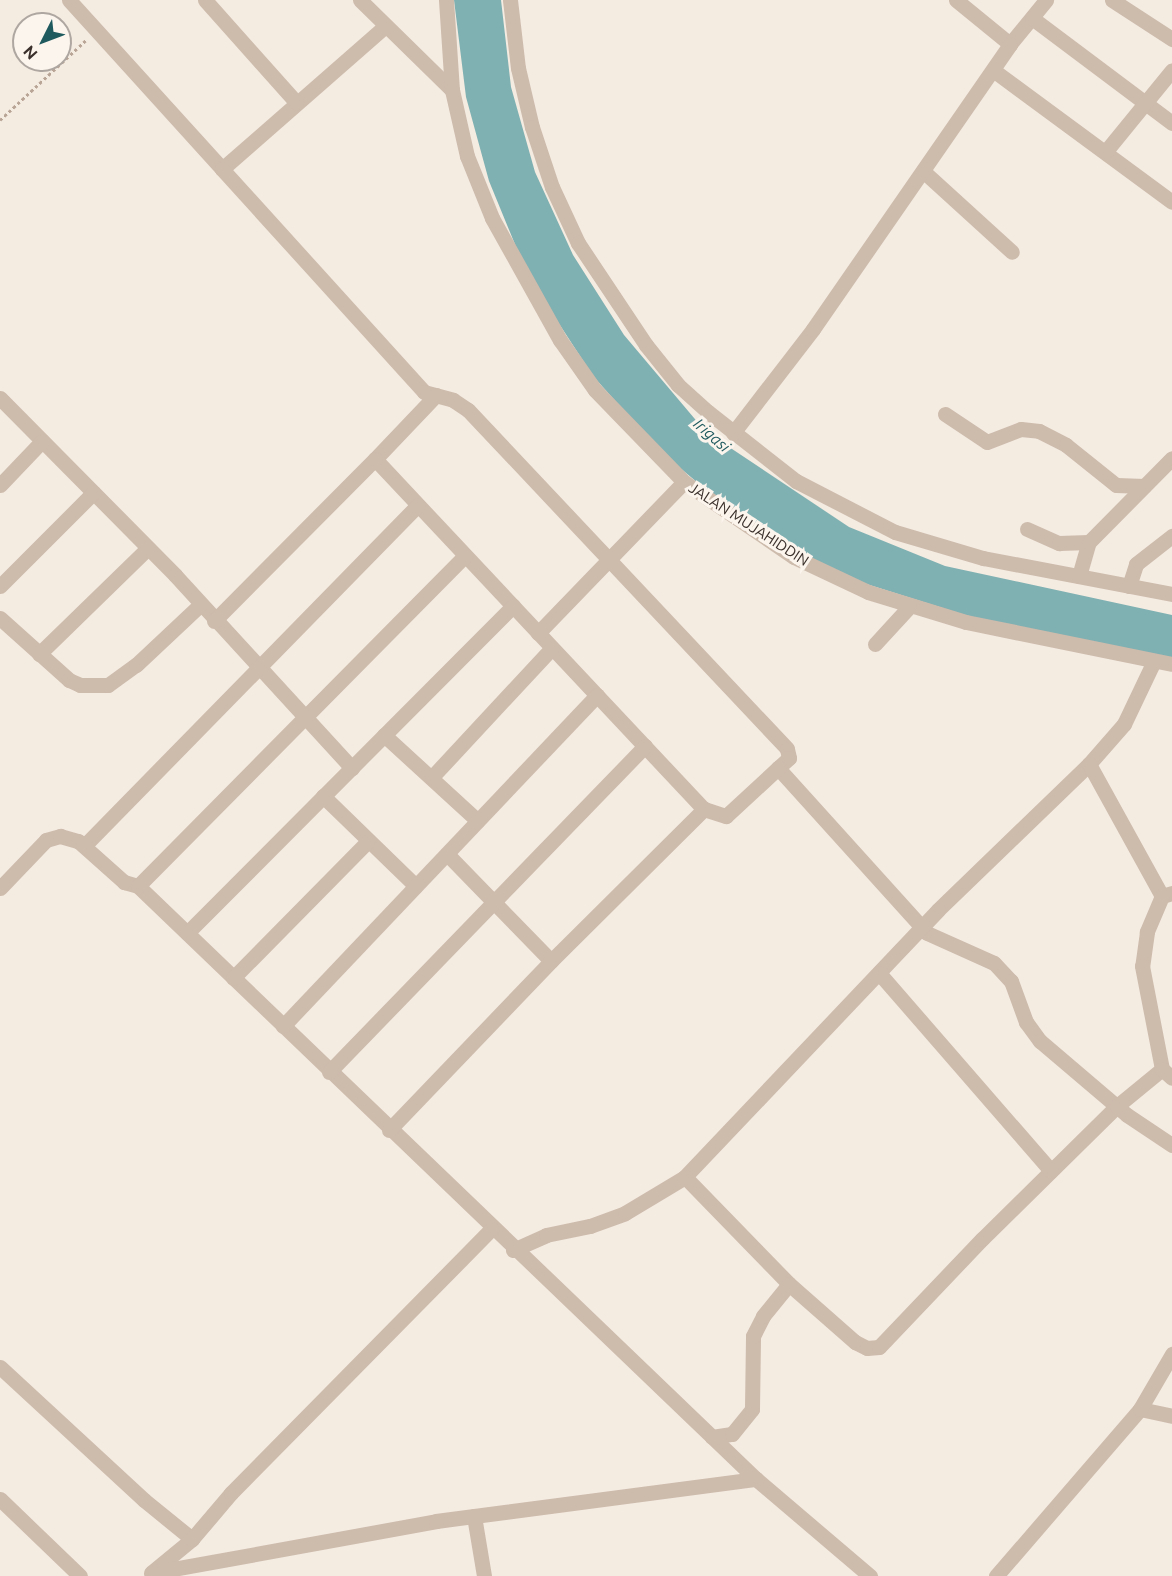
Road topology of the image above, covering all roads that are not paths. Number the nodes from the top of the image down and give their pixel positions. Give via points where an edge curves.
1 (69, 0) edge
2 (205, 0) edge
3 (360, 0) edge
4 (446, 0) edge
5 (510, 0) edge
6 (957, 0) edge
7 (1047, 0) edge
8 (1112, 0) edge
9 (1032, 18) junction
10 (384, 27) junction
11 (1172, 39) edge
12 (1010, 44) junction
13 (993, 70) junction
14 (1172, 70) edge
15 (452, 90) junction
16 (296, 102) junction
17 (1146, 104) junction
18 (1172, 123) edge
19 (1106, 151) junction
20 (222, 169) junction
21 (923, 171) junction
22 (1171, 201) edge
23 (1012, 252) dead end
24 (436, 395) junction
25 (0, 398) edge
26 (945, 414) dead end
27 (733, 433) junction
28 (42, 441) junction
29 (1172, 458) edge
30 (375, 459) junction
31 (684, 482) junction
32 (0, 484) edge
33 (1144, 486) junction
34 (93, 492) junction
35 (418, 505) junction
36 (1027, 529) dead end
37 (1172, 536) edge
38 (1089, 542) junction
39 (147, 549) junction
40 (465, 555) junction
41 (609, 562) junction
42 (1079, 576) junction
43 (0, 586) edge
44 (1129, 586) junction
45 (1172, 594) edge
46 (200, 605) junction
47 (513, 606) junction
48 (909, 607) junction
49 (0, 618) edge
50 (214, 621) junction
51 (538, 633) junction
52 (875, 644) dead end
53 (552, 648) junction
54 (39, 654) junction
55 (1154, 661) junction
56 (1172, 664) edge
57 (257, 669) junction
58 (597, 695) junction
59 (304, 718) junction
60 (384, 735) junction
61 (645, 746) junction
62 (1089, 764) junction
63 (352, 768) junction
64 (778, 768) junction
65 (432, 777) junction
66 (323, 796) junction
67 (704, 809) junction
68 (477, 821) junction
69 (367, 842) junction
70 (84, 846) junction
71 (447, 854) junction
72 (138, 886) junction
73 (416, 886) junction
74 (0, 888) edge
75 (1167, 895) edge
76 (494, 902) junction
77 (922, 927) junction
78 (187, 933) junction
79 (551, 961) junction
80 (879, 973) junction
81 (233, 978) junction
82 (284, 1026) junction
83 (329, 1072) junction
84 (1167, 1074) edge
85 (1117, 1106) junction
86 (389, 1130) junction
87 (1172, 1145) edge
88 (1051, 1171) junction
89 (685, 1177) junction
90 (491, 1229) junction
91 (513, 1250) junction
92 (789, 1284) junction
93 (1172, 1354) edge
94 (0, 1367) edge
95 (1140, 1409) junction
96 (1172, 1416) edge
97 (712, 1437) junction
98 (756, 1479) junction
99 (0, 1499) edge
100 (474, 1516) junction
101 (192, 1539) junction
102 (149, 1575) edge
103 (80, 1576) edge
104 (484, 1576) edge
105 (870, 1576) edge
106 (996, 1576) edge

1 - 20 street
2 - 16 street
3 - 10 street
4 - 15 street, JALAN MUJAHIDDIN
5 - 27 street via 518,68 532,127 552,187 578,243 607,292 678,385
6 - 12 street
7 - 9 street
8 - 11 street
9 - 12 street
9 - 17 street
10 - 15 street
10 - 16 street
12 - 13 street
13 - 19 street
13 - 21 street
14 - 17 street
15 - 31 street, JALAN MUJAHIDDIN via 467,156 492,218 560,340 595,390
16 - 20 street
17 - 18 street
17 - 19 street
19 - 22 street
20 - 24 street via 424,392
21 - 23 street
21 - 27 street via 813,329
24 - 30 street
24 - 41 street via 468,410
25 - 28 street
26 - 33 street via 987,442 1020,429 1039,431 1066,445 1116,485
27 - 42 street via 796,481 894,532 984,558
28 - 32 street
28 - 34 street
29 - 33 street
30 - 35 street
30 - 50 street
31 - 41 street
31 - 48 street, JALAN MUJAHIDDIN via 794,557
33 - 38 street
34 - 39 street
34 - 43 street
35 - 40 street
35 - 57 street
36 - 38 street via 1059,543
37 - 44 street via 1136,564
38 - 42 street
39 - 46 street
39 - 54 street
40 - 47 street
40 - 59 street
41 - 51 street
41 - 64 street via 787,749 789,758
42 - 44 street
44 - 45 street
46 - 50 street
46 - 54 street via 116,682 96,686 69,680
47 - 51 street
47 - 60 street
48 - 52 street
48 - 55 street, JALAN MUJAHIDDIN
49 - 54 street
50 - 57 street
51 - 53 street
53 - 58 street
53 - 65 street
55 - 56 street, JALAN MUJAHIDDIN
55 - 62 street via 1124,723
57 - 59 street
57 - 70 street
58 - 61 street
58 - 68 street
59 - 63 street
59 - 72 street
60 - 63 street
60 - 65 street
61 - 67 street
61 - 76 street
62 - 75 street
62 - 77 street
63 - 66 street
64 - 67 street via 726,816
64 - 77 street
65 - 68 street
66 - 69 street
66 - 78 street
67 - 79 street
68 - 71 street
69 - 73 street
69 - 81 street
70 - 72 street via 124,882
70 - 74 street via 69,837 46,840
71 - 73 street
71 - 76 street
72 - 78 street
73 - 82 street
75 - 84 street via 1147,932 1142,966
76 - 79 street
76 - 83 street
77 - 80 street
77 - 85 street via 934,938 973,950 994,963 1011,981 1026,1022 1040,1041
78 - 81 street
79 - 86 street
80 - 88 street
80 - 89 street
81 - 82 street
82 - 83 street
83 - 86 street
84 - 85 street
85 - 87 street
85 - 88 street
86 - 90 street
88 - 92 street via 879,1347 867,1348 855,1342
89 - 91 street via 624,1213 590,1226 546,1235
89 - 92 street
90 - 91 street
90 - 101 street via 231,1493
91 - 97 street
92 - 97 street via 763,1316 753,1336 753,1409 732,1434
93 - 95 street
94 - 101 street
95 - 96 street
95 - 106 street
97 - 98 street
98 - 100 street
98 - 105 street
99 - 103 street
100 - 102 street
100 - 104 street
101 - 102 street

